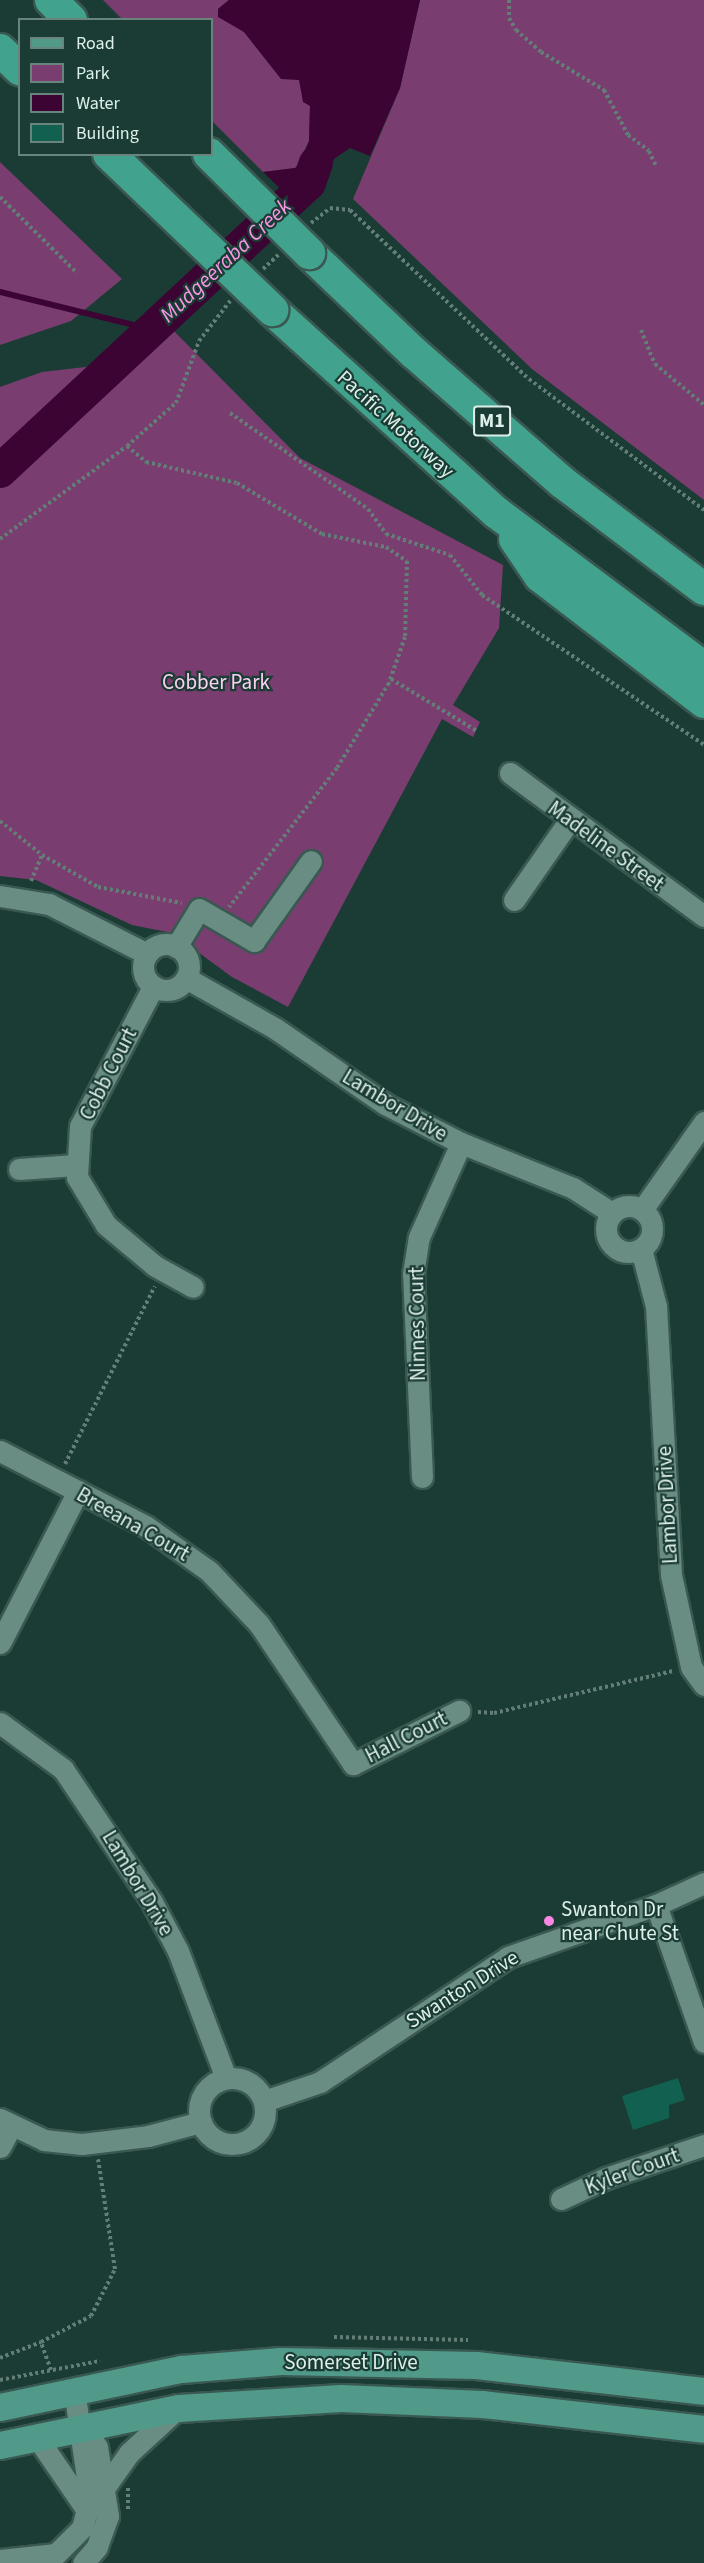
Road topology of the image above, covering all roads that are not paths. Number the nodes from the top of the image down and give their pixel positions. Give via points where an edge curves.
1 (51, 0) edge
2 (69, 18) edge
3 (0, 50) edge
4 (18, 67) edge
5 (111, 156) edge
6 (211, 156) edge
7 (497, 513) junction
8 (698, 581) edge
9 (704, 668) edge
10 (704, 702) edge
11 (510, 773) dead end
12 (569, 821) junction
13 (311, 861) dead end
14 (0, 896) edge
15 (514, 900) dead end
16 (704, 916) edge
17 (176, 947) junction
18 (147, 954) junction
19 (186, 978) junction
20 (153, 987) junction
21 (704, 1122) edge
22 (461, 1143) junction
23 (75, 1165) junction
24 (19, 1169) dead end
25 (642, 1210) junction
26 (612, 1213) junction
27 (641, 1249) junction
28 (193, 1287) dead end
29 (0, 1451) edge
30 (422, 1477) dead end
31 (78, 1491) junction
32 (0, 1643) edge
33 (704, 1685) edge
34 (459, 1711) road end
35 (0, 1722) edge
36 (353, 1764) joint
37 (704, 1883) edge
38 (656, 1905) junction
39 (704, 2042) edge
40 (226, 2078) junction
41 (264, 2101) junction
42 (201, 2122) junction
43 (6, 2123) edge
44 (704, 2145) edge
45 (0, 2147) edge
46 (561, 2199) dead end
47 (64, 2384) junction
48 (704, 2391) edge
49 (0, 2407) edge
50 (178, 2408) junction
51 (82, 2424) junction
52 (704, 2429) edge
53 (36, 2436) junction
54 (0, 2445) edge
55 (105, 2487) junction
56 (88, 2513) junction
57 (0, 2560) edge
58 (83, 2563) edge

1 - 2 highway
3 - 4 highway
5 - 7 highway, Pacific Motorway, bridge via 272,310
6 - 8 highway, M1, bridge via 412,352 562,482
7 - 9 highway, Pacific Motorway
7 - 10 highway via 540,576
11 - 12 street, Madeline Street
12 - 15 street
12 - 16 street, Madeline Street
13 - 17 street via 254,941 199,909
14 - 18 street via 29,899 69,913
17 - 18 street via 160,945
17 - 19 street via 189,964
18 - 20 street via 143,972
19 - 20 street via 176,988
19 - 22 street, Lambor Drive via 276,1029 385,1104
20 - 23 street, Cobb Court via 87,1110
21 - 25 street
22 - 26 street, Lambor Drive via 573,1188
22 - 30 street, Ninnes Court via 419,1237 413,1274
23 - 24 street
23 - 28 street via 84,1193 106,1225 168,1275
25 - 26 street via 627,1206
25 - 27 street via 649,1217 652,1235
26 - 27 street via 606,1226 613,1246 627,1252
27 - 33 street, Lambor Drive via 656,1306 671,1575 691,1667
29 - 31 street, Breeana Court
31 - 32 street
31 - 36 street, Breeana Court via 169,1540 226,1587 270,1639
34 - 36 street, Hall Court
35 - 40 street, Lambor Drive via 63,1769 152,1902 178,1951
37 - 38 street, Swanton Drive
38 - 39 street
38 - 41 street, Swanton Drive via 508,1957 320,2082
40 - 41 street via 251,2084
40 - 42 street via 205,2091 200,2104
41 - 42 street via 266,2113 259,2131 242,2143 214,2139
42 - 43 street via 96,2144 62,2144
43 - 45 street
44 - 46 street, Kyler Court via 606,2178
47 - 48 main road, Somerset Drive via 181,2369 344,2360 476,2365
47 - 49 main road, Somerset Drive
47 - 51 street
50 - 51 main road, Somerset Drive
50 - 52 main road, Somerset Drive via 341,2398 411,2399
50 - 55 street via 129,2453
51 - 53 main road, Somerset Drive
51 - 55 street via 98,2447
51 - 56 street
53 - 54 main road, Somerset Drive
53 - 56 street
55 - 58 street via 107,2526
56 - 57 street via 78,2533 56,2554

